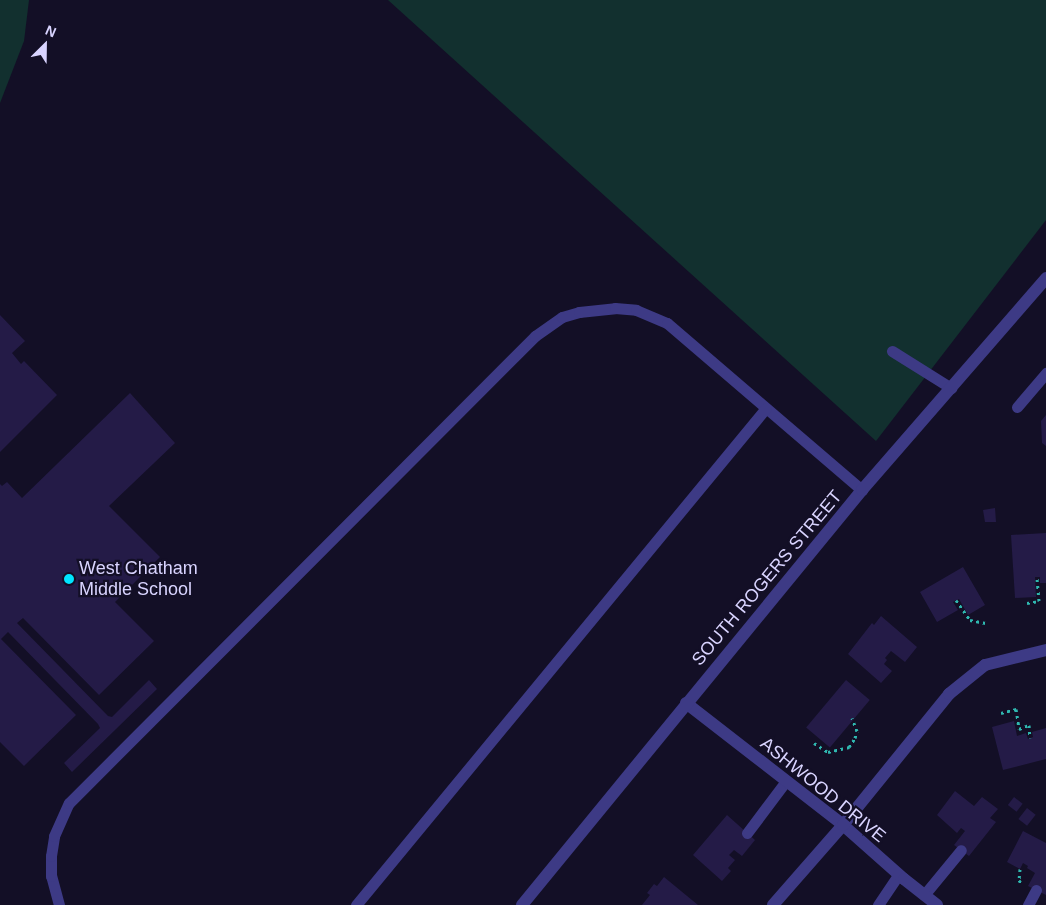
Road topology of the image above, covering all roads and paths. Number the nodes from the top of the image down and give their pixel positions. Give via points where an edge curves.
1 (1046, 278) edge
2 (892, 351) dead end
3 (1046, 373) edge
4 (951, 388) junction
5 (1017, 407) dead end
6 (766, 408) junction
7 (862, 490) junction
8 (1037, 577) dead end
9 (956, 600) dead end
10 (1027, 603) dead end
11 (986, 623) dead end
12 (1046, 650) edge
13 (686, 703) junction
14 (1001, 713) dead end
15 (852, 718) dead end
16 (1030, 738) dead end
17 (814, 743) dead end
18 (786, 781) junction
19 (843, 825) junction
20 (747, 833) dead end
21 (961, 850) dead end
22 (898, 875) junction
23 (1036, 890) dead end
24 (924, 895) junction
25 (59, 905) edge
26 (356, 905) edge
27 (522, 905) edge
28 (773, 905) edge
29 (878, 905) edge
30 (937, 905) edge
31 (1028, 905) edge

1 - 4 street, SOUTH ROGERS STREET
2 - 4 lane
3 - 5 lane
4 - 7 street, SOUTH ROGERS STREET
6 - 7 lane
6 - 25 lane via 679,331 636,310 596,309 550,324 69,803 54,836 51,856 51,876
6 - 26 lane
7 - 13 street, SOUTH ROGERS STREET
8 - 10 path via 1039,601
9 - 11 path via 970,620
12 - 19 street via 984,665 949,694
13 - 18 street, ASHWOOD DRIVE
13 - 27 street, SOUTH ROGERS STREET
14 - 16 path via 1016,709 1020,729 1030,726
15 - 17 path via 857,731 849,747 828,752
18 - 19 street, ASHWOOD DRIVE
18 - 20 lane
19 - 22 street, ASHWOOD DRIVE
19 - 28 street
21 - 24 lane
22 - 24 street, ASHWOOD DRIVE
22 - 29 lane
23 - 31 lane
24 - 30 street, ASHWOOD DRIVE

